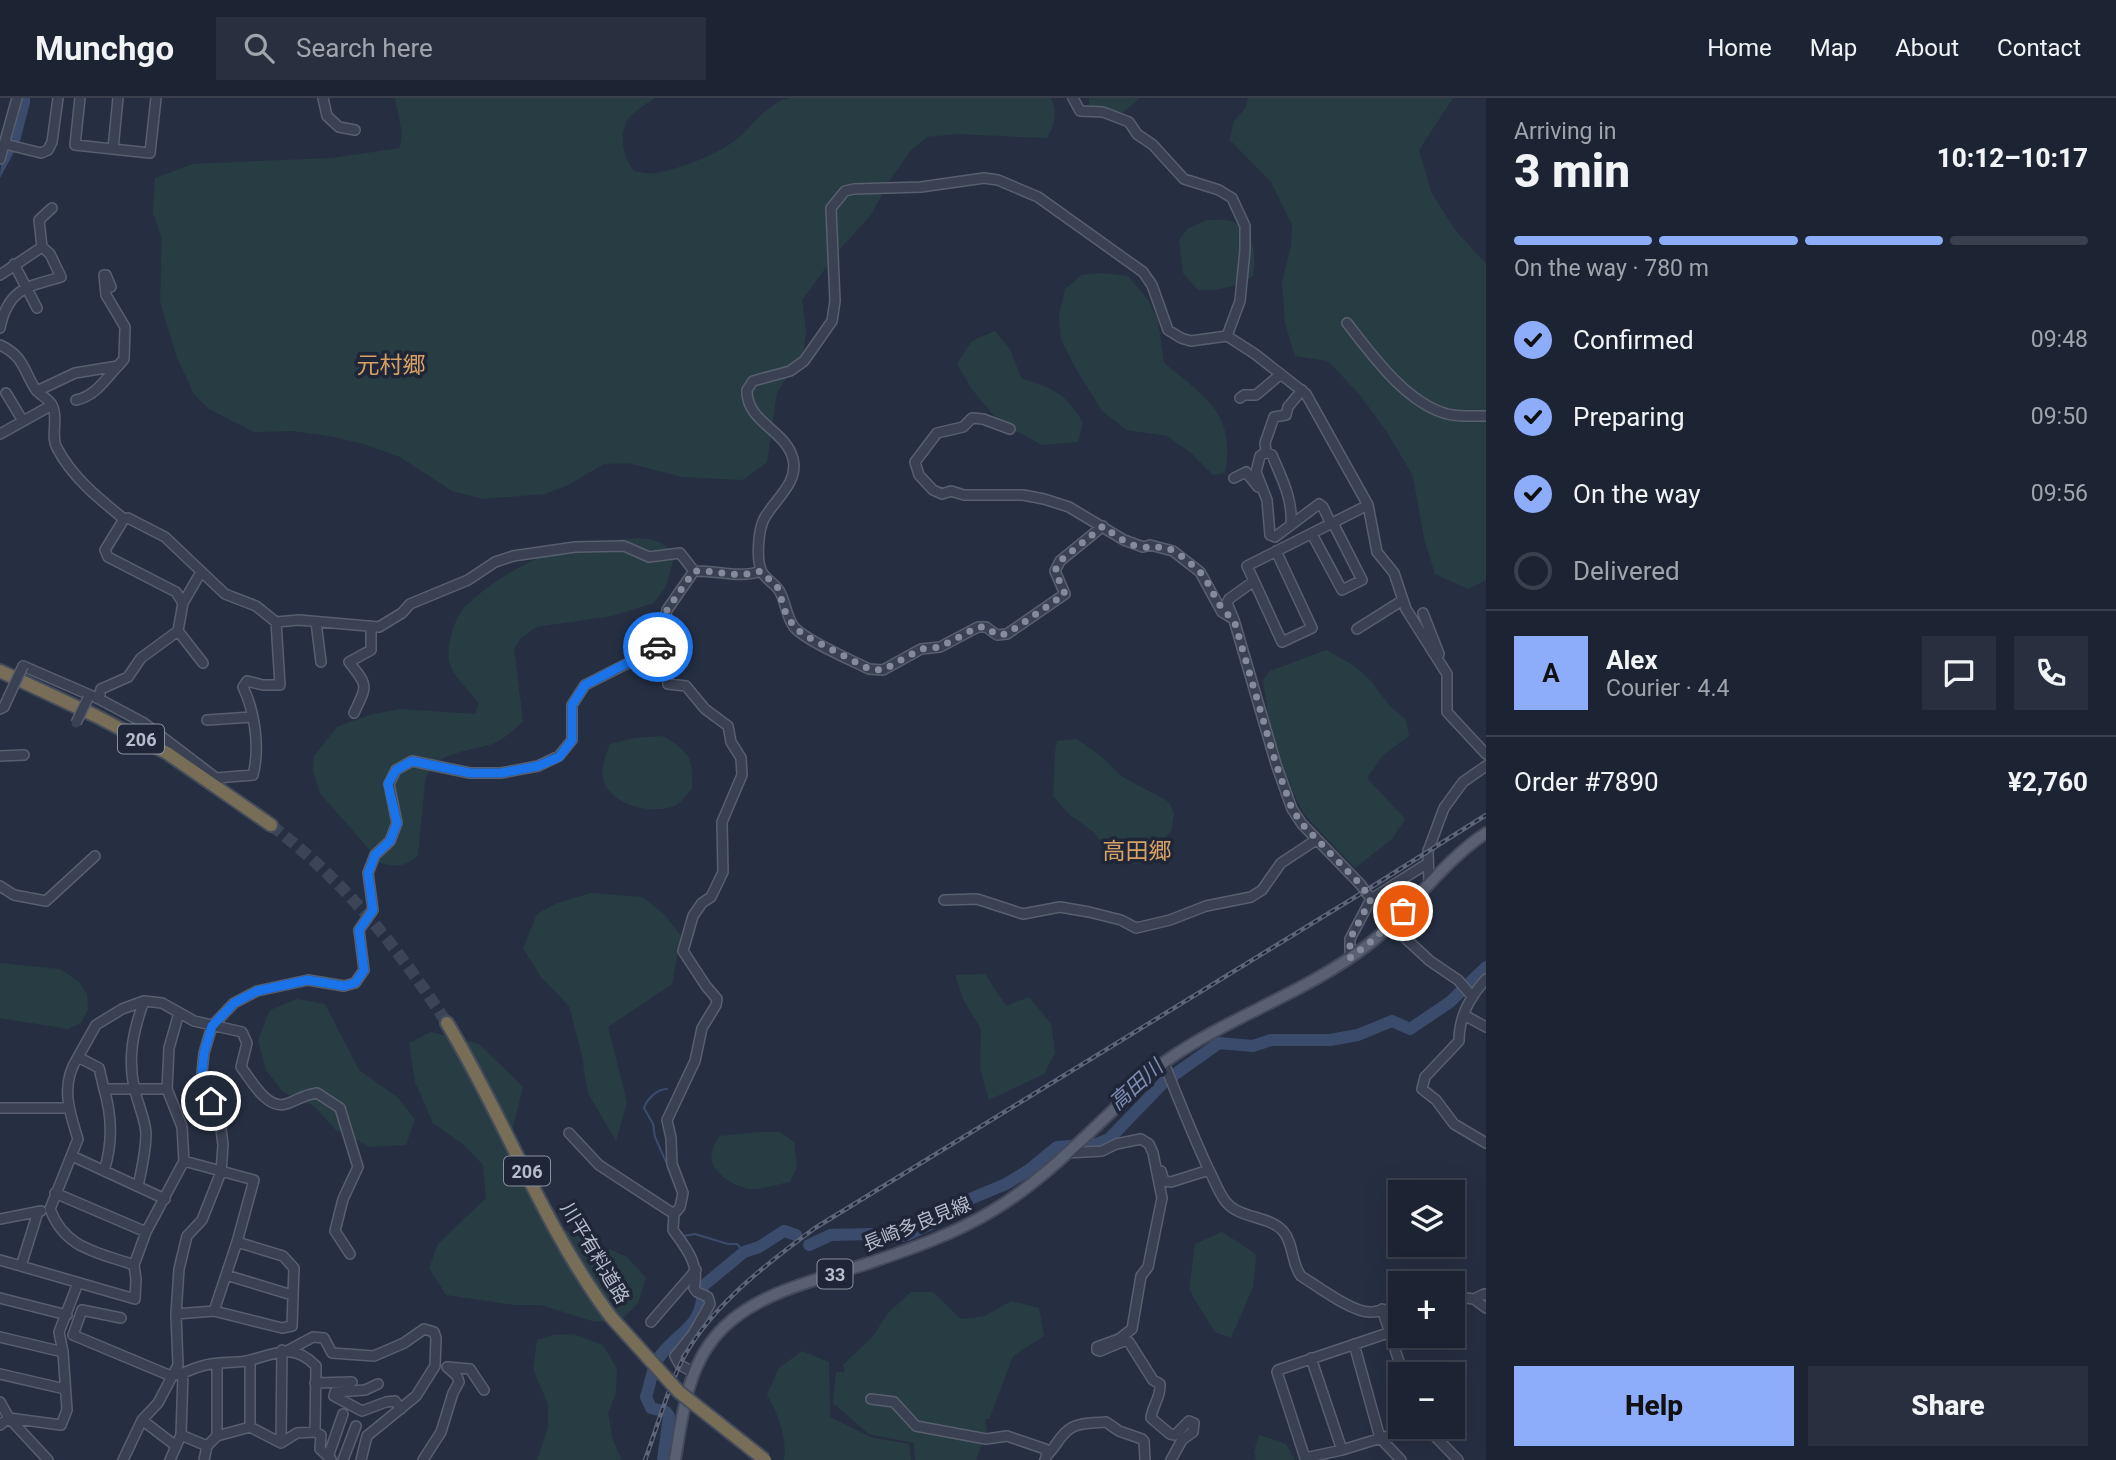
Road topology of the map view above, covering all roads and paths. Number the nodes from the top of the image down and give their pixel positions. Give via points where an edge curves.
1 (17, 98) edge
2 (58, 98) edge
3 (80, 98) edge
4 (118, 98) edge
5 (156, 98) edge
6 (323, 98) edge
7 (1073, 98) edge
8 (355, 130) dead end
9 (6, 144) junction
10 (113, 149) junction
11 (0, 159) edge
12 (52, 208) dead end
13 (42, 247) junction
14 (14, 264) junction
15 (0, 275) edge
16 (111, 286) dead end
17 (26, 288) junction
18 (37, 308) dead end
19 (1346, 323) dead end
20 (0, 328) edge
21 (1227, 335) junction
22 (0, 345) edge
23 (118, 366) junction
24 (1280, 374) junction
25 (1302, 390) junction
26 (37, 391) junction
27 (6, 393) dead end
28 (1240, 398) dead end
29 (76, 400) dead end
30 (52, 405) junction
31 (1486, 416) edge
32 (23, 421) junction
33 (1010, 429) dead end
34 (0, 434) edge
35 (1266, 452) junction
36 (1234, 478) dead end
37 (1268, 503) junction
38 (1368, 505) junction
39 (124, 519) junction
40 (1332, 523) junction
41 (1291, 525) junction
42 (1103, 526) junction
43 (1312, 534) junction
44 (1276, 551) junction
45 (694, 571) junction
46 (761, 571) junction
47 (201, 572) junction
48 (1254, 581) junction
49 (1403, 600) junction
50 (183, 603) junction
51 (1423, 613) dead end
52 (1234, 620) junction
53 (276, 622) junction
54 (316, 622) junction
55 (371, 626) junction
56 (1357, 629) dead end
57 (178, 631) junction
58 (658, 648) junction
59 (1436, 657) junction
60 (321, 662) dead end
61 (203, 663) dead end
62 (0, 674) edge
63 (88, 698) dead end
64 (99, 699) junction
65 (0, 709) edge
66 (354, 713) dead end
67 (252, 717) junction
68 (207, 720) dead end
69 (76, 723) dead end
70 (1486, 754) edge
71 (24, 755) dead end
72 (0, 756) edge
73 (1486, 766) edge
74 (271, 827) tunnel mouth
75 (1486, 833) edge
76 (1316, 840) junction
77 (95, 856) dead end
78 (1428, 863) junction
79 (1429, 884) junction
80 (0, 886) edge
81 (1371, 899) junction
82 (944, 900) dead end
83 (1390, 925) junction
84 (1350, 958) junction
85 (1486, 979) edge
86 (1470, 993) junction
87 (144, 1001) junction
88 (179, 1013) junction
89 (1464, 1015) junction
90 (445, 1025) tunnel mouth
91 (212, 1026) junction
92 (1486, 1027) edge
93 (78, 1057) junction
94 (1165, 1067) junction
95 (134, 1087) junction
96 (104, 1089) junction
97 (167, 1089) junction
98 (0, 1108) edge
99 (68, 1108) junction
100 (569, 1133) dead end
101 (1486, 1143) edge
102 (1069, 1152) junction
103 (1153, 1153) junction
104 (72, 1156) junction
105 (184, 1161) junction
106 (1209, 1170) junction
107 (104, 1171) junction
108 (221, 1172) junction
109 (138, 1186) junction
110 (55, 1193) junction
111 (165, 1199) junction
112 (50, 1209) junction
113 (38, 1212) junction
114 (674, 1214) junction
115 (0, 1219) edge
116 (146, 1232) junction
117 (237, 1242) junction
118 (350, 1254) dead end
119 (0, 1260) edge
120 (134, 1265) junction
121 (21, 1266) junction
122 (696, 1270) junction
123 (226, 1275) junction
124 (78, 1283) junction
125 (292, 1295) junction
126 (1486, 1295) edge
127 (0, 1298) edge
128 (1465, 1298) edge
129 (1474, 1299) junction
130 (1486, 1308) edge
131 (1382, 1309) junction
132 (1388, 1309) edge
133 (214, 1311) junction
134 (176, 1314) junction
135 (67, 1315) junction
136 (121, 1318) dead end
137 (608, 1319) junction
138 (651, 1322) dead end
139 (1388, 1324) edge
140 (1388, 1333) edge
141 (0, 1337) edge
142 (1354, 1345) junction
143 (284, 1351) junction
144 (63, 1352) junction
145 (1311, 1358) junction
146 (250, 1360) junction
147 (217, 1364) junction
148 (435, 1366) junction
149 (447, 1367) junction
150 (694, 1372) junction
151 (0, 1374) edge
152 (183, 1374) junction
153 (171, 1376) junction
154 (352, 1382) dead end
155 (315, 1383) junction
156 (378, 1384) dead end
157 (65, 1389) junction
158 (484, 1390) dead end
159 (871, 1399) dead end
160 (0, 1402) edge
161 (401, 1409) junction
162 (343, 1414) dead end
163 (9, 1418) junction
164 (142, 1420) junction
165 (0, 1425) edge
166 (356, 1426) dead end
167 (250, 1427) junction
168 (315, 1432) junction
169 (181, 1435) junction
170 (217, 1436) junction
171 (1388, 1436) edge
172 (1380, 1438) junction
173 (1438, 1439) edge
174 (281, 1443) junction
175 (176, 1446) junction
176 (206, 1446) junction
177 (1342, 1450) junction
178 (330, 1458) edge
179 (1046, 1458) edge
180 (48, 1460) edge
181 (123, 1460) edge
182 (170, 1460) edge
183 (204, 1460) edge
184 (343, 1460) edge
185 (361, 1460) edge
186 (423, 1460) edge
187 (675, 1460) edge
188 (754, 1460) edge
189 (765, 1460) edge
190 (1145, 1460) edge
191 (1171, 1460) edge
192 (1401, 1460) edge
193 (1458, 1460) edge

1 - 9 street
2 - 9 street via 48,150 41,153
3 - 10 street via 75,145
4 - 10 street
5 - 10 street via 150,153
6 - 8 street via 327,116 339,127
7 - 21 street via 1080,111 1103,112 1129,122 1184,179 1232,198 1245,226 1245,250 1240,302
9 - 11 street
12 - 13 street via 39,220
13 - 14 street
13 - 17 street via 61,277
14 - 15 street
14 - 17 street
16 - 23 street via 104,275 106,295 125,327 124,359
17 - 18 street
17 - 20 street via 6,304
19 - 31 street via 1412,396 1449,414
21 - 24 street
21 - 46 street via 1191,341 1168,330 1143,272 1046,202 1016,186 984,178 845,191 831,208 832,321 804,362 790,371 753,381 747,390 748,406 788,447 794,466 794,475 763,521 758,540
22 - 26 street via 21,359
23 - 26 street via 75,373
23 - 29 street via 87,398
24 - 25 street
24 - 28 street via 1256,395
25 - 35 street via 1286,415 1274,417
25 - 38 street
26 - 30 street
27 - 32 street
30 - 32 street
30 - 39 street via 54,444 65,463
32 - 34 street
33 - 42 street via 972,418 963,427 937,433 915,463 919,475 942,494 1044,499
35 - 37 street via 1260,456 1256,472
35 - 41 street via 1272,455 1288,494
36 - 37 street via 1246,472
37 - 41 street via 1270,535 1275,537
38 - 40 street
38 - 49 street via 1377,552 1394,573
39 - 47 street via 165,537
39 - 50 street via 105,550 108,557 176,592
40 - 41 street via 1319,504
40 - 43 street
40 - 43 street via 1362,580 1342,590
42 - 46 street via 1060,561 1055,571 1065,594 1060,600 1007,634 978,627 883,670 869,669 794,627 778,588
42 - 52 street via 1136,545 1173,551 1200,572 1222,612
43 - 44 street
44 - 48 street via 1247,566
44 - 48 street via 1312,628 1282,642
45 - 46 street via 751,575
45 - 55 street via 680,553 649,557 624,546 513,556 410,604 379,626
45 - 58 street via 667,610
47 - 50 street
47 - 53 street via 225,594 256,606
48 - 52 street via 1229,599
49 - 56 street
49 - 59 street
50 - 57 street
51 - 59 street via 1439,654
52 - 76 street via 1292,809
53 - 54 street
53 - 67 street via 280,685 247,681 243,687
54 - 55 street
54 - 60 street
55 - 66 street via 371,650 349,662 365,681
57 - 61 street
57 - 64 street via 141,658 128,677 101,689
58 - 91 street via 585,685 572,705 572,740 559,757 501,773 470,773 412,761 396,770 388,784 397,823 368,873 373,910 359,930 361,977 344,986 308,980 257,991 234,1003
58 - 114 street via 666,656 668,684 686,686 705,709 728,726 741,758 742,775 722,822 720,882 693,916 683,951 717,999 667,1120 672,1164 683,1193
59 - 70 street via 1447,674 1447,712
62 - 74 highway, 206 via 168,760
63 - 69 street, bridge
64 - 65 street, bridge via 23,666
64 - 67 street via 144,723 216,778 253,775 257,757
67 - 68 street
71 - 72 street
73 - 78 street via 1463,782 1444,807
75 - 79 main road, 長崎多良見線 / 33
76 - 81 street
76 - 82 street via 1281,863 1262,890 1251,897 1136,928 1121,920 1060,907 1023,914 977,900
77 - 80 street via 46,901 14,895
78 - 79 street
78 - 81 street
79 - 83 main road, 長崎多良見線 / 33
81 - 84 street via 1350,939
83 - 84 main road, 長崎多良見線 / 33
83 - 86 street
84 - 94 main road, 長崎多良見線 / 33 via 1210,1032
85 - 86 street
86 - 89 street
87 - 88 street via 162,1003
87 - 93 street via 96,1025
87 - 95 street via 130,1051
88 - 91 street
88 - 97 street via 169,1048
89 - 92 street
89 - 101 street via 1459,1041 1425,1077 1422,1089 1454,1124
90 - 137 highway, 川平有料道路 / 206 via 491,1100 561,1239
91 - 108 street via 201,1082 220,1121
91 - 118 street via 242,1032 247,1043 241,1067 268,1101 280,1105 317,1093 340,1108 358,1167 335,1231
93 - 96 street via 99,1068
93 - 99 street via 68,1079
94 - 102 main road, 長崎多良見線 / 33
94 - 106 street
95 - 96 street
95 - 97 street
95 - 109 street via 146,1129
96 - 107 street via 110,1110 110,1152
97 - 105 street via 182,1127
98 - 99 street
99 - 104 street via 78,1139
100 - 114 street via 599,1165
102 - 103 street via 1102,1152 1141,1139
102 - 150 main road, 長崎多良見線 / 33 via 1033,1184 942,1237 797,1287 743,1312 702,1352
103 - 106 street via 1164,1181
103 - 191 street via 1161,1198 1132,1329 1097,1347 1100,1351 1129,1342 1160,1384 1151,1418 1175,1435 1189,1421 1194,1423 1193,1432 1182,1440
104 - 107 street
104 - 110 street
105 - 108 street
105 - 111 street
106 - 131 street via 1227,1203 1282,1229 1301,1276 1359,1310
107 - 109 street
108 - 117 street via 254,1180
108 - 134 street via 202,1220 187,1236
109 - 111 street
110 - 112 street
110 - 116 street
111 - 116 street
112 - 113 street
112 - 120 street via 56,1227 72,1241
113 - 115 street
113 - 121 street
114 - 122 street via 673,1230
116 - 120 street
117 - 123 street
117 - 125 street via 283,1256 294,1268
119 - 121 street
120 - 124 street via 135,1300
121 - 124 street
122 - 138 street
122 - 150 street via 694,1288 708,1297 710,1304 675,1356 680,1365
123 - 125 street
123 - 133 street
124 - 135 street
125 - 133 street via 292,1326 282,1328
126 - 129 street
127 - 135 street
128 - 129 street
129 - 130 street
131 - 132 street
131 - 139 street
133 - 134 street
134 - 153 street via 178,1365
135 - 144 street via 60,1332
136 - 153 street via 82,1310 73,1335
137 - 188 highway, 川平有料道路 / 206, bridge via 676,1396
137 - 189 highway, 川平有料道路 / 206, bridge via 679,1392
140 - 142 street
141 - 144 street
142 - 145 street
142 - 172 street
143 - 146 street
143 - 148 street via 313,1337 324,1338 332,1353 374,1356 424,1329 434,1332 436,1338
143 - 155 street via 308,1357 316,1366
143 - 174 street
144 - 157 street
145 - 177 street
145 - 177 street via 1277,1373 1305,1458
146 - 147 street
146 - 167 street
147 - 152 street
147 - 170 street
148 - 149 street
148 - 161 street via 416,1396
149 - 158 street via 470,1369
149 - 186 street via 459,1382 441,1432
150 - 187 main road, 長崎多良見線 / 33
151 - 157 street
152 - 153 street
152 - 169 street
153 - 164 street via 158,1403
154 - 155 street
155 - 168 street
156 - 161 street via 334,1396 362,1410 396,1401
157 - 163 street via 67,1410 61,1426
159 - 179 street via 894,1402 916,1426 986,1439 1007,1436 1045,1449
160 - 163 street
161 - 185 street via 367,1436
162 - 178 street
163 - 165 street
163 - 180 street
164 - 175 street
164 - 181 street
166 - 184 street
167 - 170 street
167 - 174 street
168 - 174 street via 297,1433
168 - 178 street via 321,1434 320,1449
169 - 175 street
169 - 176 street
170 - 176 street
171 - 172 street
172 - 177 street
172 - 192 street
173 - 193 street
175 - 182 street
176 - 183 street
179 - 190 street via 1071,1426 1106,1422 1142,1439

